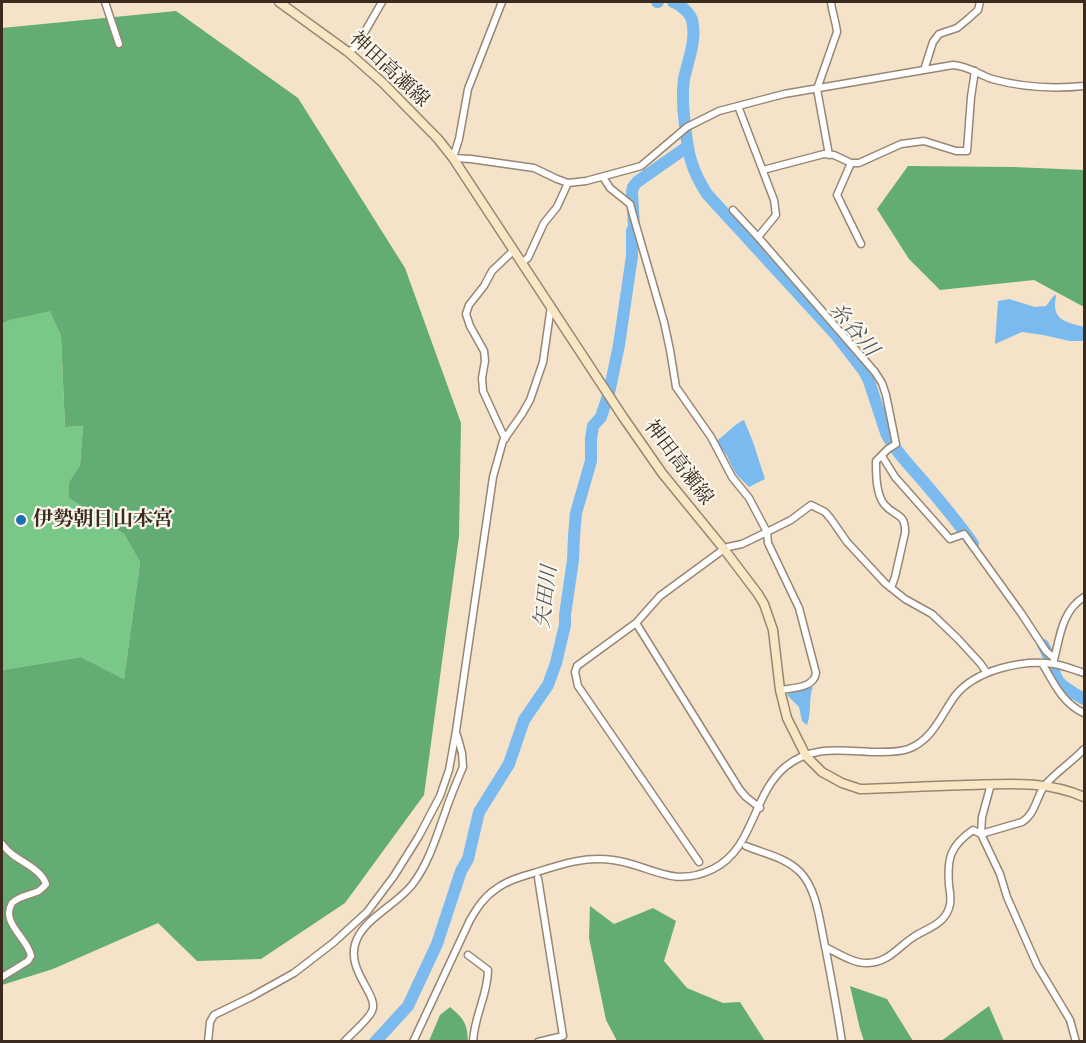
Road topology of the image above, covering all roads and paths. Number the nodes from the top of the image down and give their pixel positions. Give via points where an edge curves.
1 (105, 2) edge
2 (279, 2) edge
3 (382, 2) edge
4 (502, 2) edge
5 (831, 2) edge
6 (980, 2) edge
7 (119, 44) dead end
8 (348, 52) junction
9 (924, 70) junction
10 (975, 71) junction
11 (1084, 86) edge
12 (817, 89) junction
13 (738, 106) junction
14 (829, 154) junction
15 (453, 158) junction
16 (851, 163) junction
17 (763, 170) junction
18 (603, 177) junction
19 (568, 183) junction
20 (733, 210) dead end
21 (758, 237) junction
22 (861, 243) dead end
23 (514, 250) junction
24 (522, 262) junction
25 (551, 306) junction
26 (505, 439) junction
27 (882, 456) junction
28 (767, 532) junction
29 (724, 549) junction
30 (891, 588) junction
31 (1084, 597) edge
32 (636, 622) junction
33 (1054, 661) junction
34 (1042, 663) junction
35 (987, 673) junction
36 (1084, 674) edge
37 (780, 690) junction
38 (1084, 713) edge
39 (456, 731) junction
40 (1084, 749) edge
41 (806, 756) junction
42 (991, 784) junction
43 (1045, 785) junction
44 (1084, 797) edge
45 (760, 808) junction
46 (981, 834) junction
47 (2, 844) edge
48 (746, 846) dead end
49 (699, 862) dead end
50 (538, 878) dead end
51 (825, 947) junction
52 (468, 955) dead end
53 (2, 977) edge
54 (208, 1041) edge
55 (344, 1041) edge
56 (413, 1041) edge
57 (473, 1041) edge
58 (538, 1041) edge
59 (842, 1041) edge
60 (1076, 1041) edge

1 - 7 street
2 - 8 main road, 神田高瀬線
3 - 8 street via 356,47
4 - 15 street via 468,89
5 - 12 street via 837,33
6 - 9 street via 978,10 957,28 939,34
8 - 15 main road, 神田高瀬線 via 383,83
9 - 10 street via 963,65
9 - 12 street
10 - 11 street via 1015,84
10 - 16 street via 967,151 924,141 901,144
12 - 13 street
12 - 14 street
13 - 17 street
13 - 18 street via 691,124 640,166
14 - 16 street
14 - 17 street
15 - 19 street via 534,168
15 - 23 main road, 神田高瀬線
16 - 22 street via 837,195
17 - 21 street via 776,215
18 - 19 street
18 - 28 street via 630,204 664,322 676,387 711,437
19 - 24 street via 528,258
20 - 21 street
21 - 27 street via 882,382 896,444
23 - 24 main road, 神田高瀬線
23 - 26 street via 492,271 466,314 484,351 483,391
24 - 25 main road, 神田高瀬線
25 - 26 street via 543,362 530,400
25 - 29 main road, 神田高瀬線 via 662,473
26 - 39 street via 493,477
27 - 30 street via 876,461 881,499 906,526
27 - 33 street via 894,477 950,539 964,534
28 - 29 street
28 - 30 street via 811,505 818,508
28 - 37 street via 768,543 799,608 816,673 813,682
29 - 32 street via 660,596
29 - 37 main road, 神田高瀬線 via 764,604 773,630
30 - 35 street via 932,614
31 - 33 street via 1064,619
32 - 45 street via 740,790
32 - 49 street via 577,666 578,686
33 - 34 street
33 - 36 street
34 - 35 street
34 - 38 street via 1064,698
35 - 41 street via 968,683 930,734 907,750 827,751
37 - 41 main road, 神田高瀬線
39 - 54 street via 440,796 394,876 367,912 294,973 214,1015
39 - 55 street via 463,767 433,848 413,884 364,927 356,939 355,966 374,1003 372,1012
40 - 43 street
41 - 42 main road, 神田高瀬線 via 822,772 860,789
41 - 45 street via 778,774
42 - 43 main road, 神田高瀬線
42 - 46 street
43 - 44 main road, 神田高瀬線
43 - 46 street via 1022,822
45 - 56 street via 733,854 701,874 670,876 614,860 589,859 562,863 497,887 474,914
46 - 51 street via 972,830 953,848 948,873 950,904 941,922 875,963 864,964
46 - 60 street via 1037,965 1070,1020
47 - 53 street via 39,873 46,884 8,909 10,927 32,956
48 - 51 street via 781,859 802,874 811,889
50 - 58 street via 563,1036
51 - 59 street
52 - 57 street via 488,970

